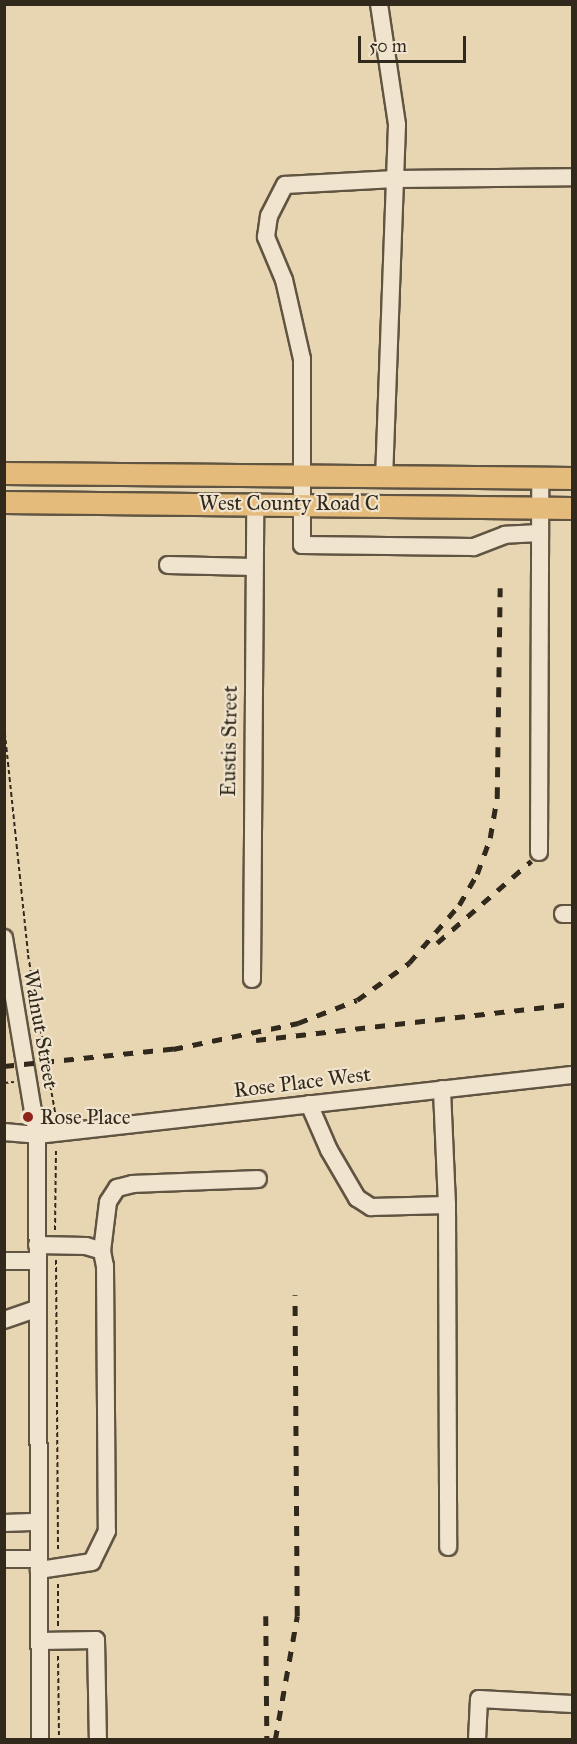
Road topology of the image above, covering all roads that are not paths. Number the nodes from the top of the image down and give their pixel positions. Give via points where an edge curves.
1 (379, 4) edge
2 (573, 177) edge
3 (395, 179) junction
4 (4, 473) edge
5 (301, 475) junction
6 (384, 476) junction
7 (540, 478) junction
8 (573, 478) edge
9 (4, 501) edge
10 (255, 502) junction
11 (303, 503) junction
12 (540, 507) junction
13 (573, 508) edge
14 (540, 533) junction
15 (168, 565) dead end
16 (254, 567) junction
17 (539, 852) dead end
18 (4, 938) edge
19 (252, 979) dead end
20 (573, 1075) edge
21 (442, 1089) junction
22 (309, 1104) junction
23 (4, 1132) edge
24 (37, 1135) junction
25 (258, 1179) dead end
26 (447, 1205) junction
27 (102, 1251) junction
28 (37, 1253) junction
29 (4, 1261) edge
30 (38, 1308) junction
31 (4, 1320) edge
32 (39, 1522) junction
33 (4, 1523) edge
34 (448, 1546) dead end
35 (4, 1559) edge
36 (39, 1564) junction
37 (40, 1641) junction
38 (573, 1704) edge
39 (40, 1740) edge
40 (98, 1740) edge
41 (477, 1740) edge

1 - 3 street via 397,125
2 - 3 street
3 - 5 street via 285,184 269,216 266,237 284,280 302,359
3 - 6 street
4 - 5 main road, West County Road C
5 - 6 main road, West County Road C
5 - 11 street
6 - 7 main road, West County Road C
7 - 8 main road, West County Road C
7 - 12 street
9 - 10 main road, West County Road C
10 - 11 main road, West County Road C
10 - 16 street, Eustis Street
11 - 12 main road, West County Road C
11 - 14 street via 302,545 472,548 505,535
12 - 13 main road, West County Road C
12 - 14 street
14 - 17 street
15 - 16 street
16 - 19 street, Eustis Street
18 - 24 street, Walnut Street
20 - 21 street, Rose Place West
21 - 22 street, Rose Place West
21 - 26 street
22 - 24 street, Rose Place West
22 - 26 street via 329,1150 357,1198 371,1207
23 - 24 street, Rose Place West
24 - 28 street, Walnut Street
25 - 27 street via 117,1188 108,1202
26 - 34 street
27 - 28 street via 55,1245
27 - 36 street via 107,1531 92,1562 58,1570
28 - 29 street
28 - 30 street, Walnut Street
30 - 31 street
30 - 32 street, Walnut Street
32 - 33 street
32 - 36 street, Walnut Street
35 - 36 street
36 - 37 street, Walnut Street
37 - 39 street, Walnut Street
37 - 40 street via 96,1640
38 - 41 street via 479,1699

